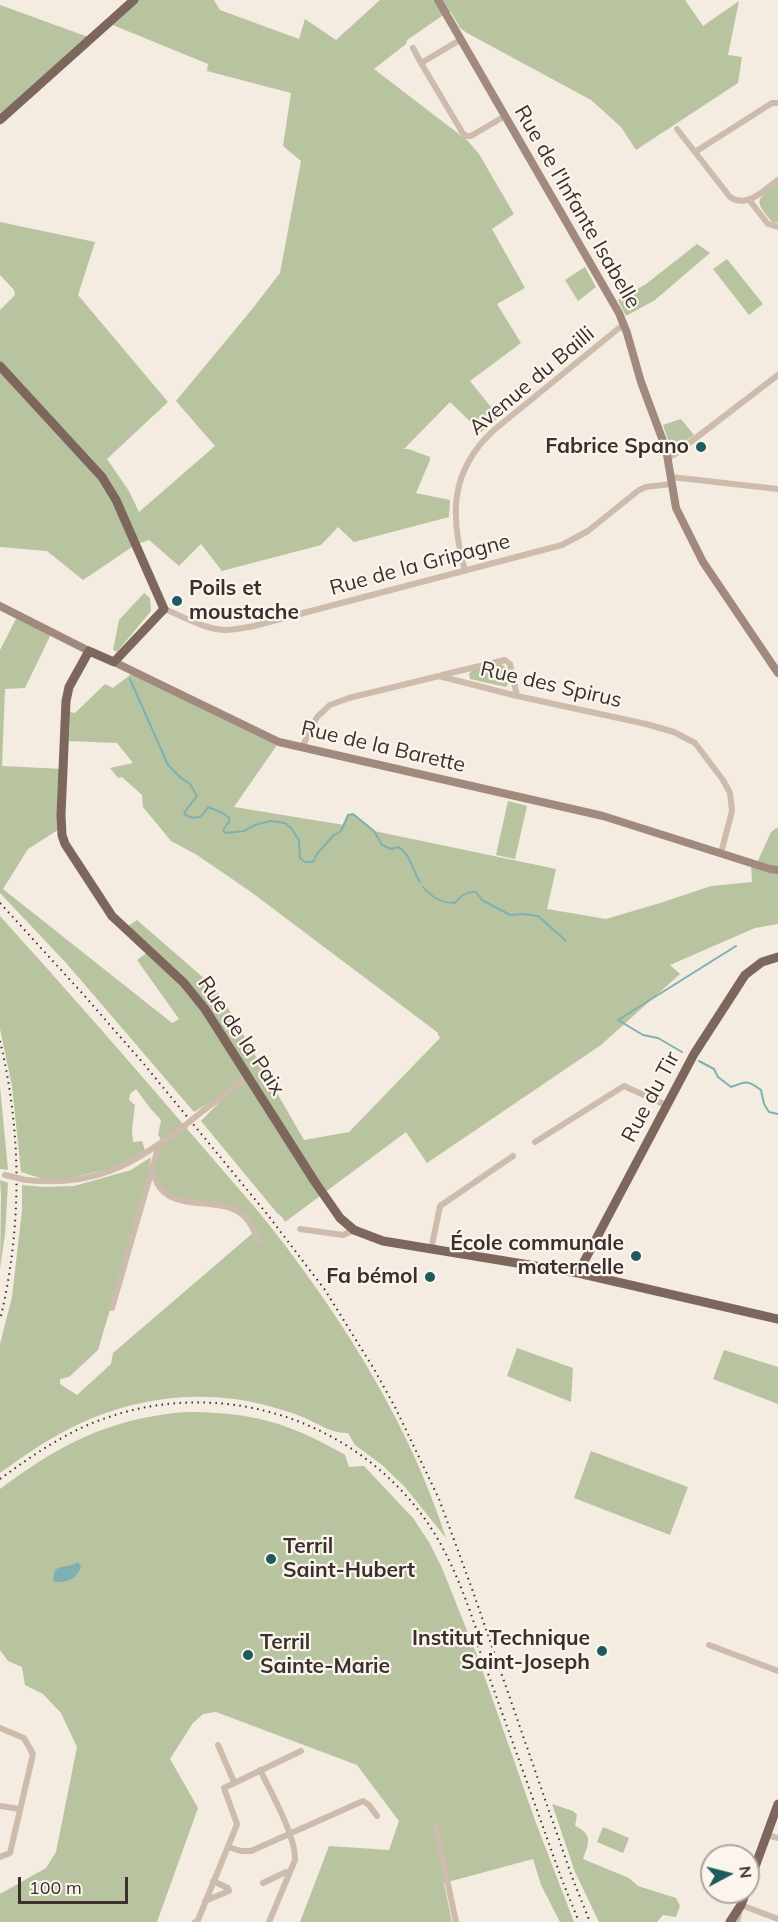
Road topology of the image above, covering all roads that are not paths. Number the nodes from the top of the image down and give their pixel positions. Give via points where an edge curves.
1 (134, 0) edge
2 (438, 0) edge
3 (460, 40) junction
4 (413, 48) dead end
5 (421, 63) junction
6 (778, 103) edge
7 (505, 116) junction
8 (0, 120) edge
9 (677, 129) dead end
10 (695, 152) junction
11 (778, 180) edge
12 (750, 201) junction
13 (778, 227) edge
14 (624, 324) junction
15 (0, 366) edge
16 (778, 375) edge
17 (668, 458) junction
18 (671, 480) junction
19 (778, 489) edge
20 (465, 571) junction
21 (0, 606) edge
22 (164, 609) junction
23 (89, 651) junction
24 (114, 662) junction
25 (778, 673) edge
26 (439, 676) junction
27 (517, 696) junction
28 (302, 747) junction
29 (721, 853) junction
30 (778, 870) edge
31 (778, 957) edge
32 (249, 1076) junction
33 (666, 1105) junction
34 (535, 1142) dead end
35 (159, 1145) junction
36 (513, 1156) dead end
37 (152, 1167) junction
38 (3, 1175) edge
39 (300, 1229) dead end
40 (354, 1230) junction
41 (260, 1242) dead end
42 (431, 1250) junction
43 (578, 1273) junction
44 (112, 1308) dead end
45 (778, 1319) edge
46 (709, 1645) dead end
47 (778, 1671) edge
48 (0, 1728) edge
49 (218, 1745) dead end
50 (301, 1752) dead end
51 (261, 1770) junction
52 (234, 1782) junction
53 (778, 1804) edge
54 (0, 1806) edge
55 (20, 1809) junction
56 (377, 1816) dead end
57 (436, 1827) dead end
58 (290, 1834) junction
59 (767, 1835) junction
60 (778, 1838) edge
61 (228, 1847) junction
62 (760, 1854) edge
63 (0, 1857) edge
64 (289, 1873) junction
65 (213, 1881) junction
66 (263, 1882) dead end
67 (205, 1902) junction
68 (741, 1905) junction
69 (778, 1919) edge
70 (199, 1921) edge
71 (270, 1922) edge
72 (456, 1922) edge
73 (730, 1922) edge
74 (737, 1922) edge

1 - 8 main road
2 - 3 street, Rue de l'Infante Isabelle
3 - 5 street
3 - 7 street, Rue de l'Infante Isabelle
4 - 5 street
5 - 7 street via 466,136
6 - 10 street via 772,102
7 - 14 street, Rue de l'Infante Isabelle
9 - 10 street
10 - 12 street via 730,197
11 - 12 street
12 - 13 street via 768,224
14 - 17 street, Rue de l'Infante Isabelle
14 - 20 street, Avenue du Bailli via 494,430 466,464 455,510
15 - 22 main road via 102,477
16 - 17 street
17 - 18 street, Rue de l'Infante Isabelle
18 - 19 street, Rue de la Gripagne
18 - 20 street, Rue de la Gripagne via 639,490 588,531 562,545
18 - 25 street, Rue de l'Infante Isabelle via 674,499 703,562
20 - 22 street, Rue de la Gripagne via 236,629 211,628
21 - 23 street, Rue de la Barette
22 - 24 main road
23 - 24 main road, Rue de la Barette
23 - 32 main road, Rue de la Paix via 69,687 66,701 61,815 65,844 112,916 196,997
24 - 28 street, Rue de la Barette via 267,737
26 - 27 street, Rue des Spirus
26 - 27 street via 505,660 510,664
26 - 28 street, Rue des Spirus via 330,705 317,717
27 - 29 street, Rue des Spirus via 646,724 695,743 730,792 732,811
28 - 29 street, Rue de la Barette via 603,816
29 - 30 street, Rue de la Barette
31 - 33 main road, Rue du Tir via 753,968 738,985
32 - 35 street, bridge
32 - 40 main road, Rue de la Paix via 340,1218
33 - 34 street via 624,1086
33 - 43 main road, Rue du Tir
35 - 37 street
35 - 38 street, bridge via 123,1166 86,1178 53,1182
36 - 42 street via 440,1206
37 - 41 street via 159,1186 171,1197 238,1211 248,1219
37 - 44 street
39 - 40 street via 343,1234
40 - 42 main road, Rue de la Paix via 394,1244
42 - 43 main road, Rue de la Paix
43 - 45 main road, Rue de la Paix
46 - 47 street
48 - 55 street via 24,1738 33,1754
49 - 52 street
50 - 51 street
51 - 52 street
51 - 58 street
52 - 61 street via 224,1788 237,1824
53 - 59 main road
54 - 55 street
55 - 63 street via 10,1852
56 - 58 street via 363,1801
57 - 72 street
58 - 61 street via 251,1851
58 - 64 street via 295,1860
59 - 60 street
59 - 62 main road
61 - 65 street
64 - 66 street
64 - 71 street
65 - 67 street
65 - 67 street via 229,1891
67 - 70 street
68 - 69 street
68 - 73 main road
68 - 74 street

